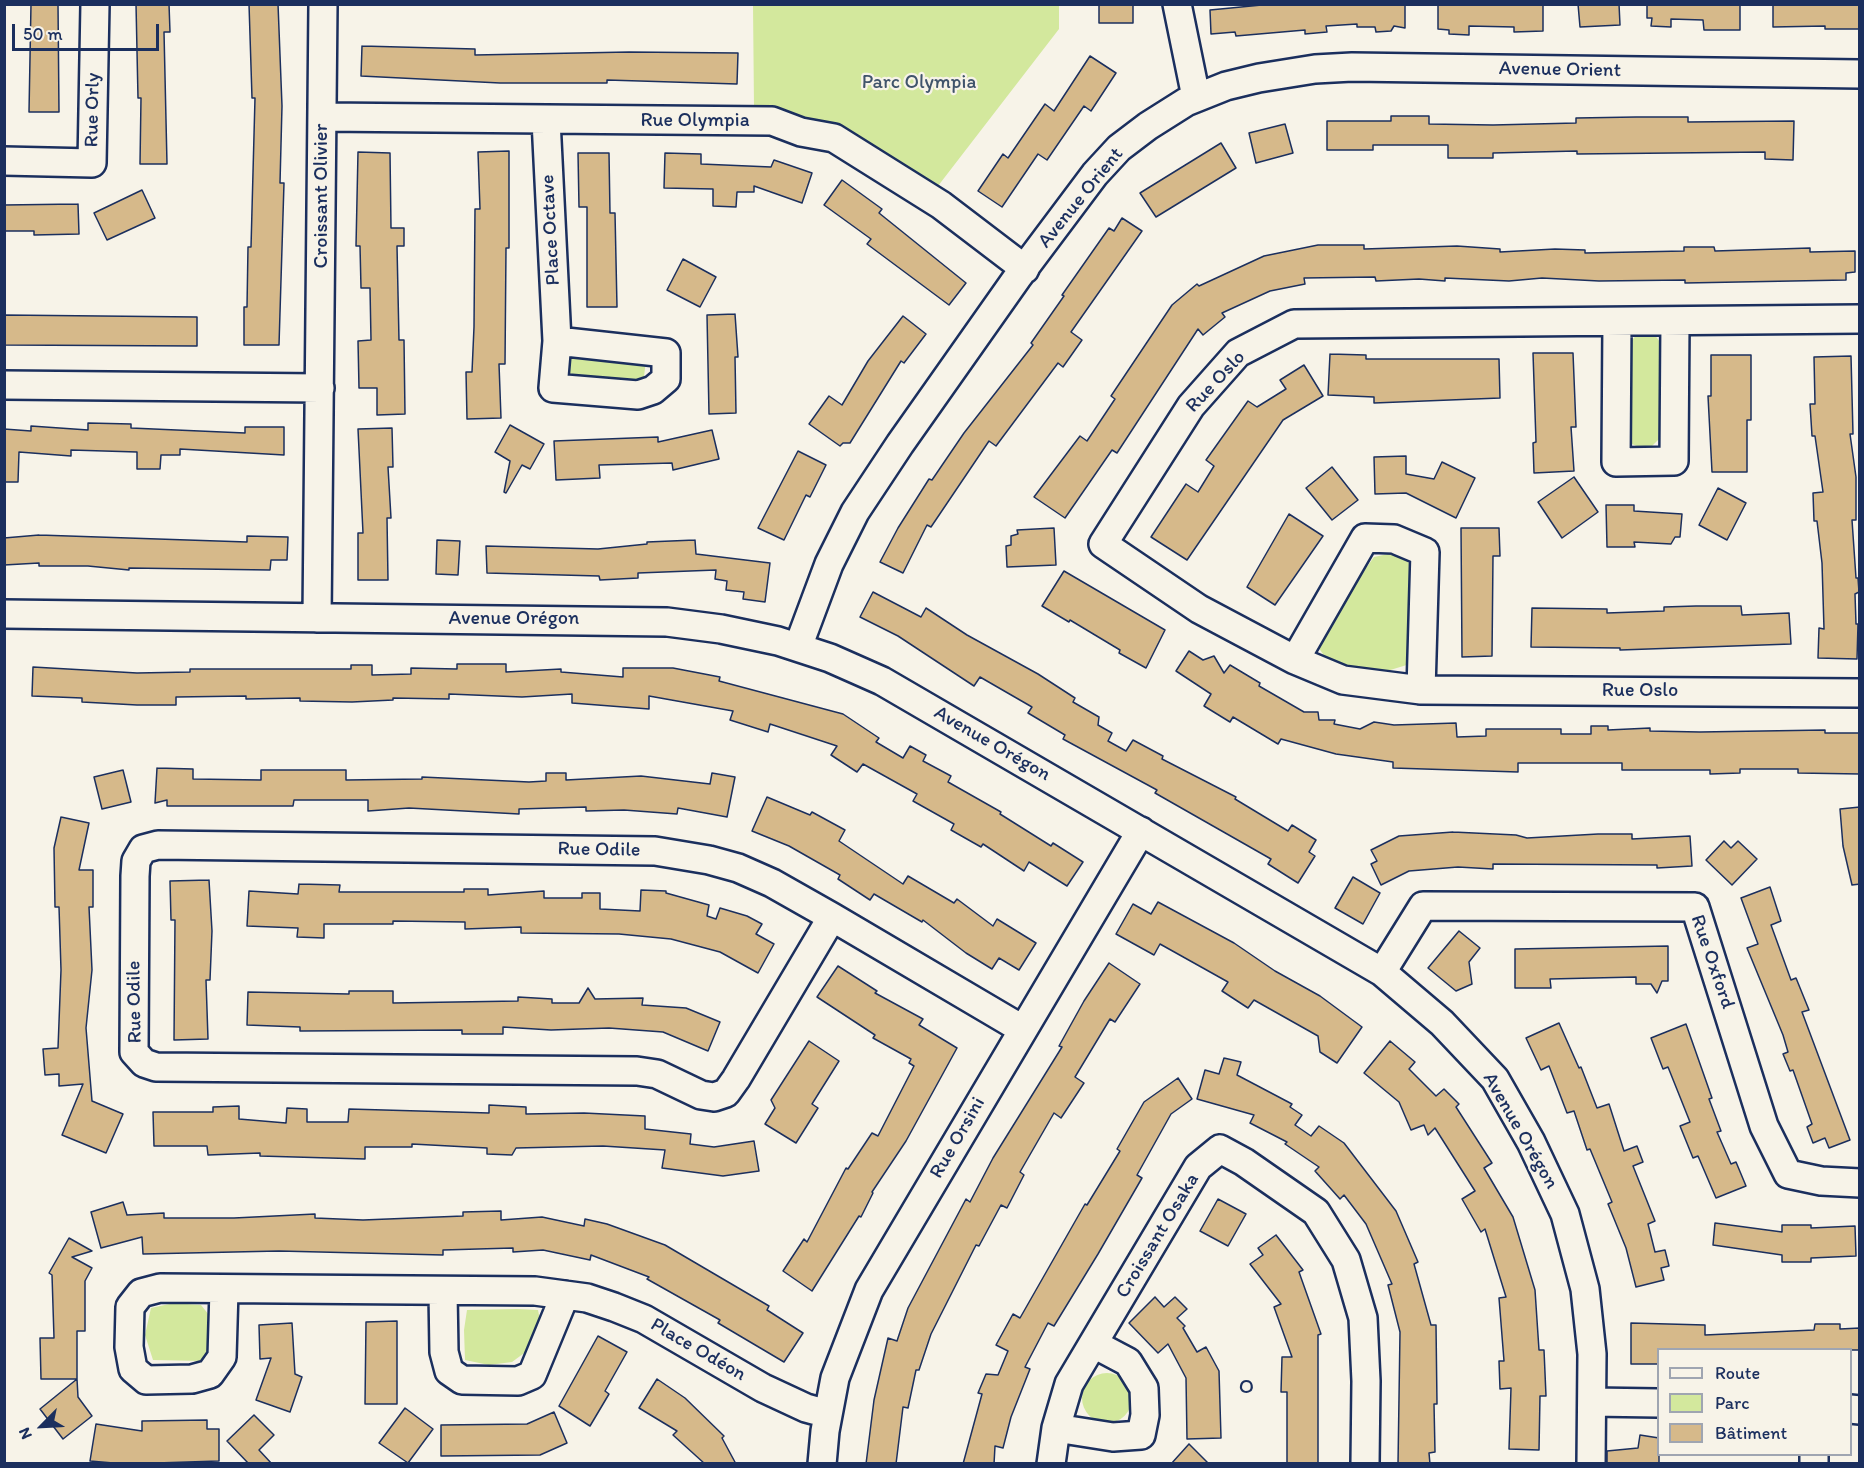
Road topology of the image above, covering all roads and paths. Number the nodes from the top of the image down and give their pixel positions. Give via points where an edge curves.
1 (95, 4) edge
2 (323, 4) edge
3 (1177, 4) edge
4 (1860, 74) edge
5 (1196, 97) junction
6 (322, 117) junction
7 (546, 120) junction
8 (4, 162) edge
9 (1024, 268) junction
10 (1860, 319) edge
11 (1617, 321) junction
12 (1675, 322) junction
13 (557, 341) dead end
14 (4, 385) edge
15 (320, 388) junction
16 (4, 614) edge
17 (317, 618) junction
18 (798, 647) junction
19 (1295, 660) junction
20 (1421, 690) junction
21 (1860, 693) edge
22 (1141, 831) junction
23 (832, 917) junction
24 (1382, 972) junction
25 (1022, 1029) junction
26 (1860, 1183) edge
27 (224, 1290) dead end
28 (443, 1292) junction
29 (565, 1295) junction
30 (1094, 1344) junction
31 (1592, 1402) junction
32 (1657, 1403) edge
33 (828, 1414) junction
34 (1056, 1428) junction
35 (822, 1464) edge
36 (1051, 1464) edge
37 (1365, 1464) edge
38 (1591, 1464) edge

1 - 8 street, Rue Orly via 92,164
2 - 6 street, Croissant Olivier
3 - 5 street
4 - 5 street, Avenue Orient via 1352,67 1259,78
5 - 9 street, Avenue Orient via 1119,148
6 - 7 street, Rue Olympia
6 - 15 street, Croissant Olivier
7 - 9 street, Rue Olympia via 772,121 834,138 941,205
7 - 13 street, Place Octave
9 - 18 street, Avenue Orient via 855,512 829,564
10 - 12 street, Rue Oslo
11 - 12 street, Rue Oslo
11 - 12 street via 1616,462 1674,461
11 - 19 street, Rue Oslo via 1294,324 1238,352 1191,406 1103,544 1199,609
14 - 15 street
15 - 17 street, Croissant Olivier
16 - 17 street, Avenue Orégon
17 - 18 street, Avenue Orégon via 667,622 730,630
18 - 22 street, Avenue Orégon via 882,681
19 - 20 street, Rue Oslo via 1343,680
19 - 20 street via 1365,538 1394,539 1425,552
20 - 21 street, Rue Oslo
22 - 24 street, Avenue Orégon
22 - 25 street, Rue Orsini
23 - 23 street, Rue Odile via 738,868 655,851 158,845 143,849 135,869 135,1052 144,1063 156,1067 637,1071 657,1074 701,1095 714,1097 726,1093 736,1079
23 - 25 street, Rue Odile
24 - 26 street, Rue Oxford via 1423,906 1695,907 1764,1126 1788,1174
24 - 31 street, Avenue Orégon via 1442,1023 1495,1079 1531,1142 1565,1214 1585,1288
25 - 33 street, Rue Orsini via 869,1290 844,1349
27 - 28 street, Place Odéon
28 - 29 street, Place Odéon via 535,1291
28 - 29 street via 444,1352 449,1371 462,1380 518,1381 532,1375
29 - 33 street, Place Odéon via 587,1298 644,1319 763,1388
30 - 34 street, Croissant Osaka via 1069,1384
30 - 34 street via 1128,1362 1144,1388 1141,1435 1113,1437
30 - 37 street, Croissant Osaka via 1198,1167 1220,1149 1316,1212 1346,1260 1363,1318
31 - 32 street
31 - 38 street, Avenue Orégon
33 - 35 street, Rue Orsini
34 - 36 street, Croissant Osaka

